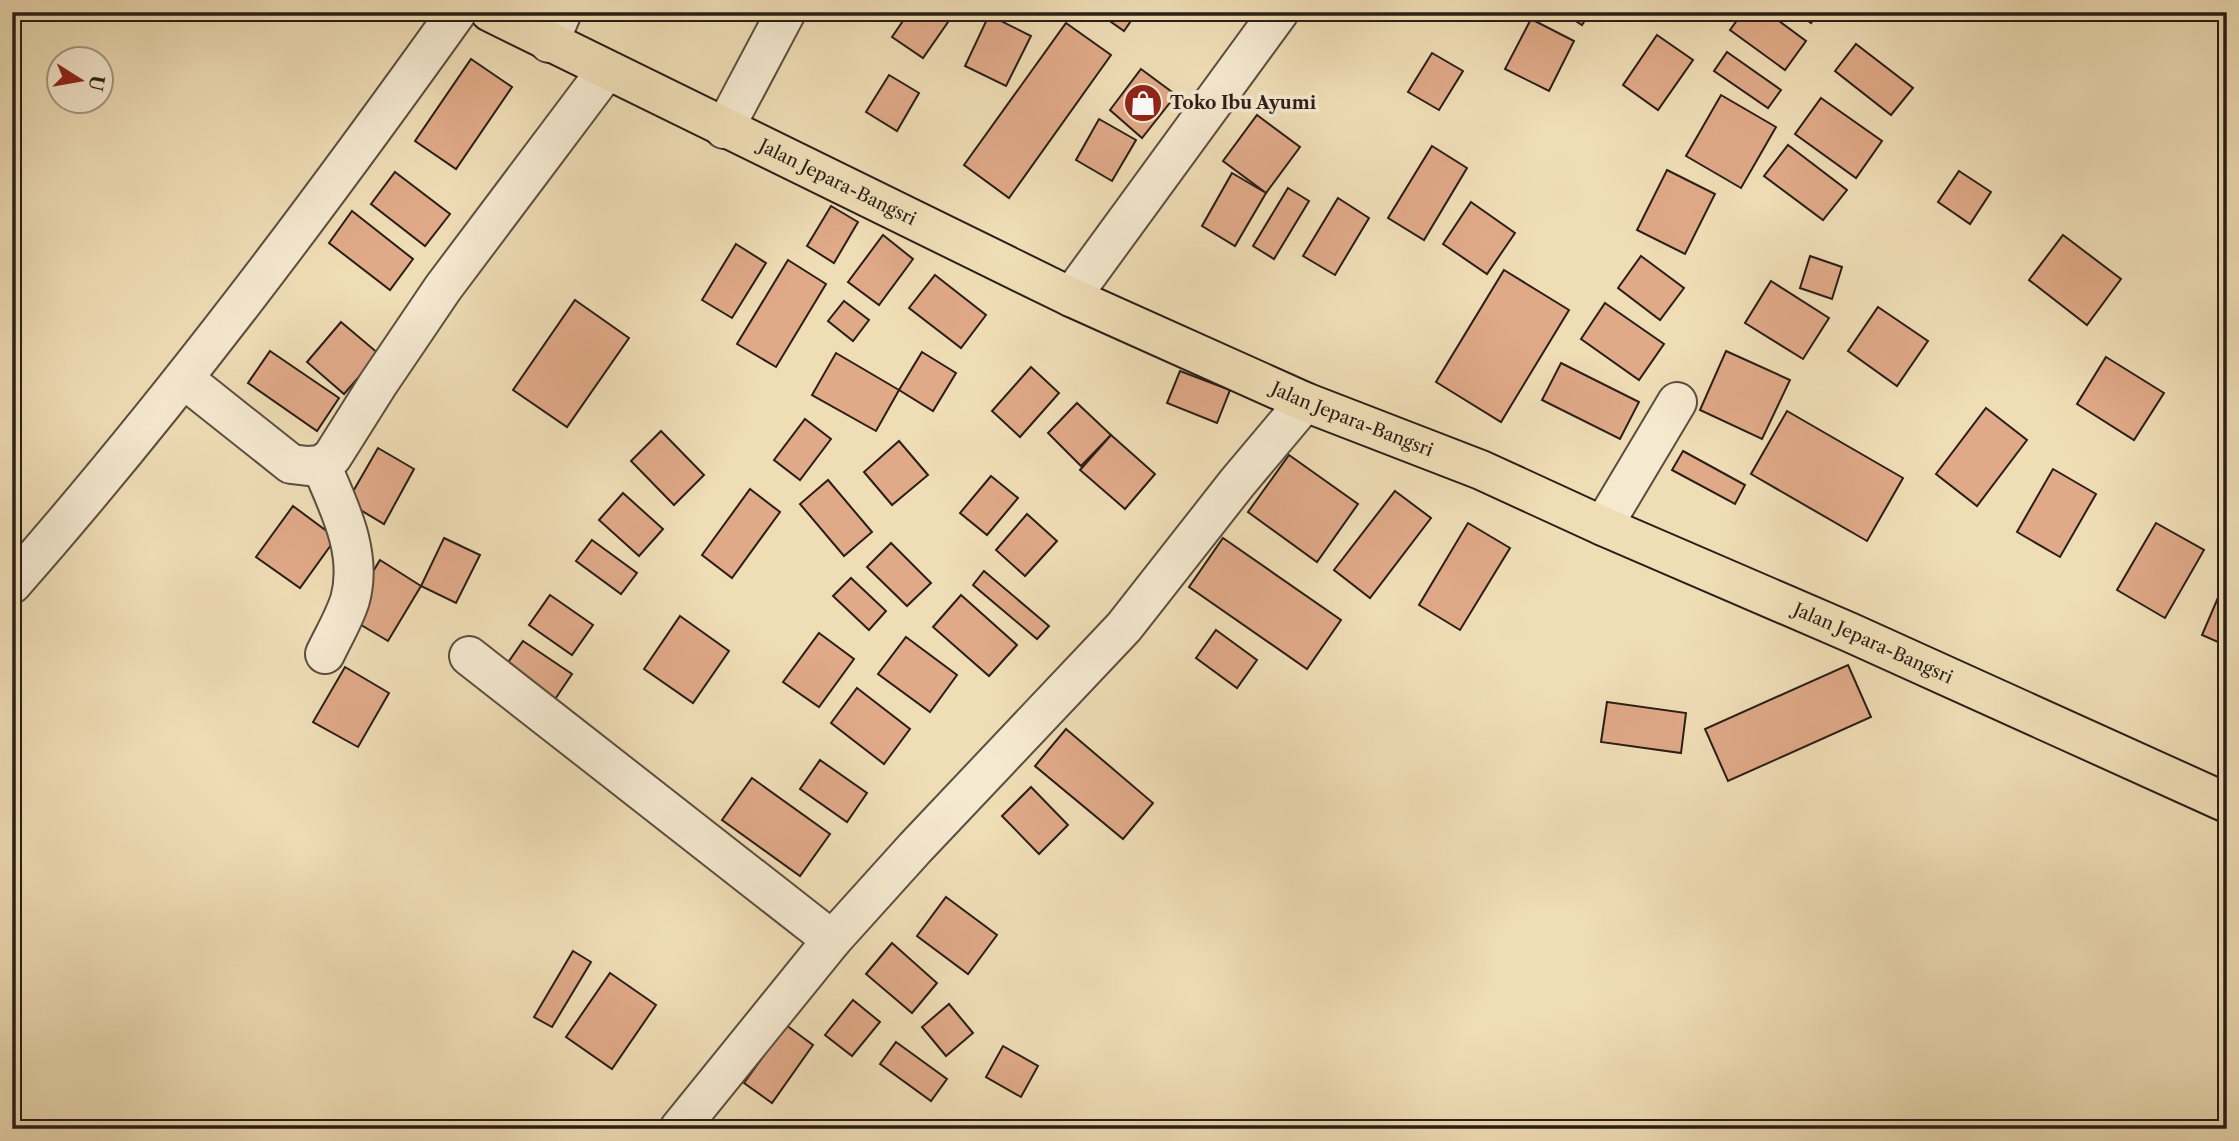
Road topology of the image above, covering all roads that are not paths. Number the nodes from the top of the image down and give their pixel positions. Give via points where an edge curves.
1 (457, 12) edge
2 (490, 12) edge
3 (786, 12) edge
4 (1279, 12) edge
5 (556, 27) edge
6 (606, 71) junction
7 (724, 129) junction
8 (1071, 298) junction
9 (184, 379) junction
10 (1305, 402) junction
11 (1677, 402) dead end
12 (321, 465) junction
13 (1603, 526) junction
14 (12, 584) edge
15 (325, 654) dead end
16 (469, 656) dead end
17 (2227, 803) edge
18 (832, 940) junction
19 (679, 1129) edge

1 - 9 street
2 - 5 main road, Jalan Jepara-Bangsri
3 - 7 street
4 - 8 street
5 - 6 main road, Jalan Jepara-Bangsri
6 - 7 main road, Jalan Jepara-Bangsri
6 - 12 street via 443,288 332,457
7 - 8 main road, Jalan Jepara-Bangsri
8 - 10 main road, Jalan Jepara-Bangsri
9 - 12 street via 291,464
9 - 14 street
10 - 13 main road, Jalan Jepara-Bangsri via 1481,470
10 - 18 street via 1124,628
11 - 13 street
12 - 15 street via 344,521 354,564 349,601
13 - 17 main road, Jalan Jepara-Bangsri
16 - 18 street
18 - 19 street

